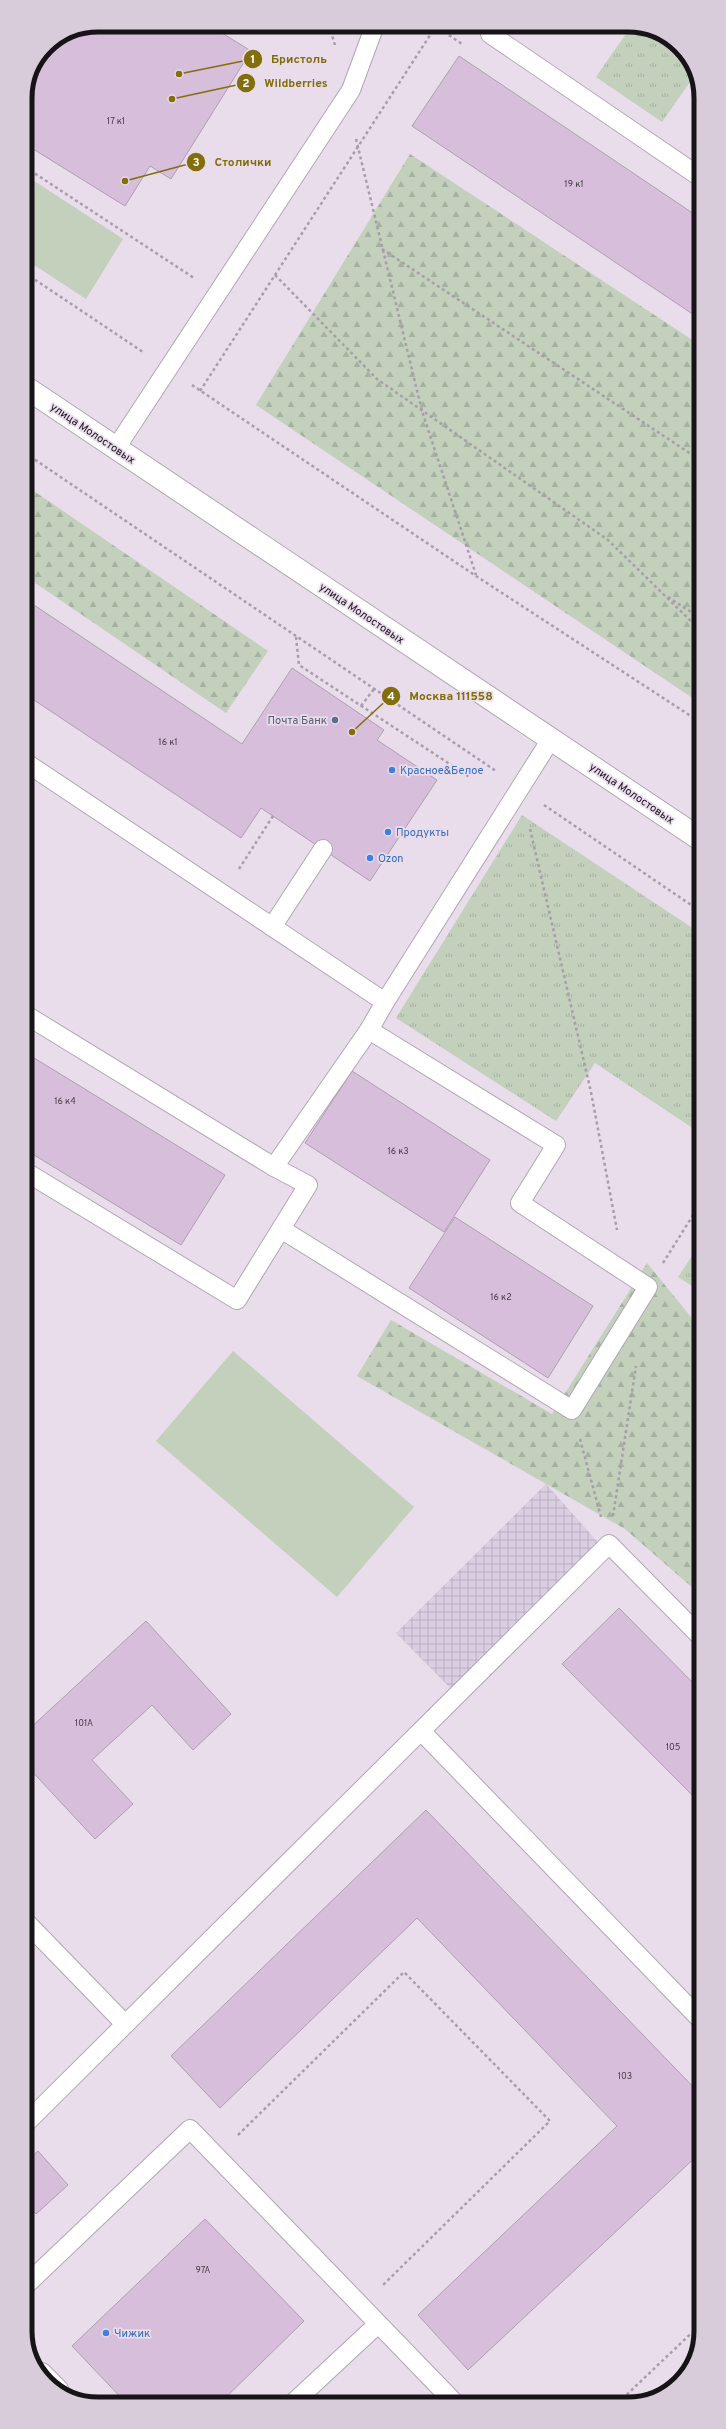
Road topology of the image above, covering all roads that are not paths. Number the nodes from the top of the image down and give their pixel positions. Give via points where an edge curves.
1 (372, 32) edge
2 (490, 34) dead end
3 (694, 173) edge
4 (32, 392) edge
5 (116, 448) junction
6 (551, 739) junction
7 (32, 767) edge
8 (694, 834) edge
9 (323, 849) dead end
10 (272, 927) junction
11 (385, 1002) junction
12 (32, 1019) edge
13 (370, 1030) junction
14 (274, 1167) junction
15 (32, 1176) edge
16 (281, 1229) junction
17 (694, 1631) edge
18 (421, 1731) junction
19 (32, 1928) edge
20 (694, 2013) edge
21 (125, 2024) junction
22 (32, 2117) edge
23 (32, 2279) edge
24 (378, 2324) junction
25 (300, 2397) edge
26 (449, 2397) edge

1 - 5 lane via 351,90 216,292
2 - 3 lane
4 - 5 street, улица Молостовых
5 - 6 street, улица Молостовых
6 - 8 street, улица Молостовых
6 - 11 lane
7 - 10 lane
9 - 10 lane
10 - 11 lane
11 - 13 lane
12 - 14 lane
13 - 14 lane
13 - 16 lane via 556,1145 520,1203 648,1287 572,1410
14 - 16 lane via 308,1185
15 - 16 lane via 237,1300
17 - 18 lane via 608,1544
18 - 20 lane
18 - 21 lane
19 - 21 lane
21 - 22 lane
23 - 24 lane via 190,2129
24 - 25 lane
24 - 26 lane

